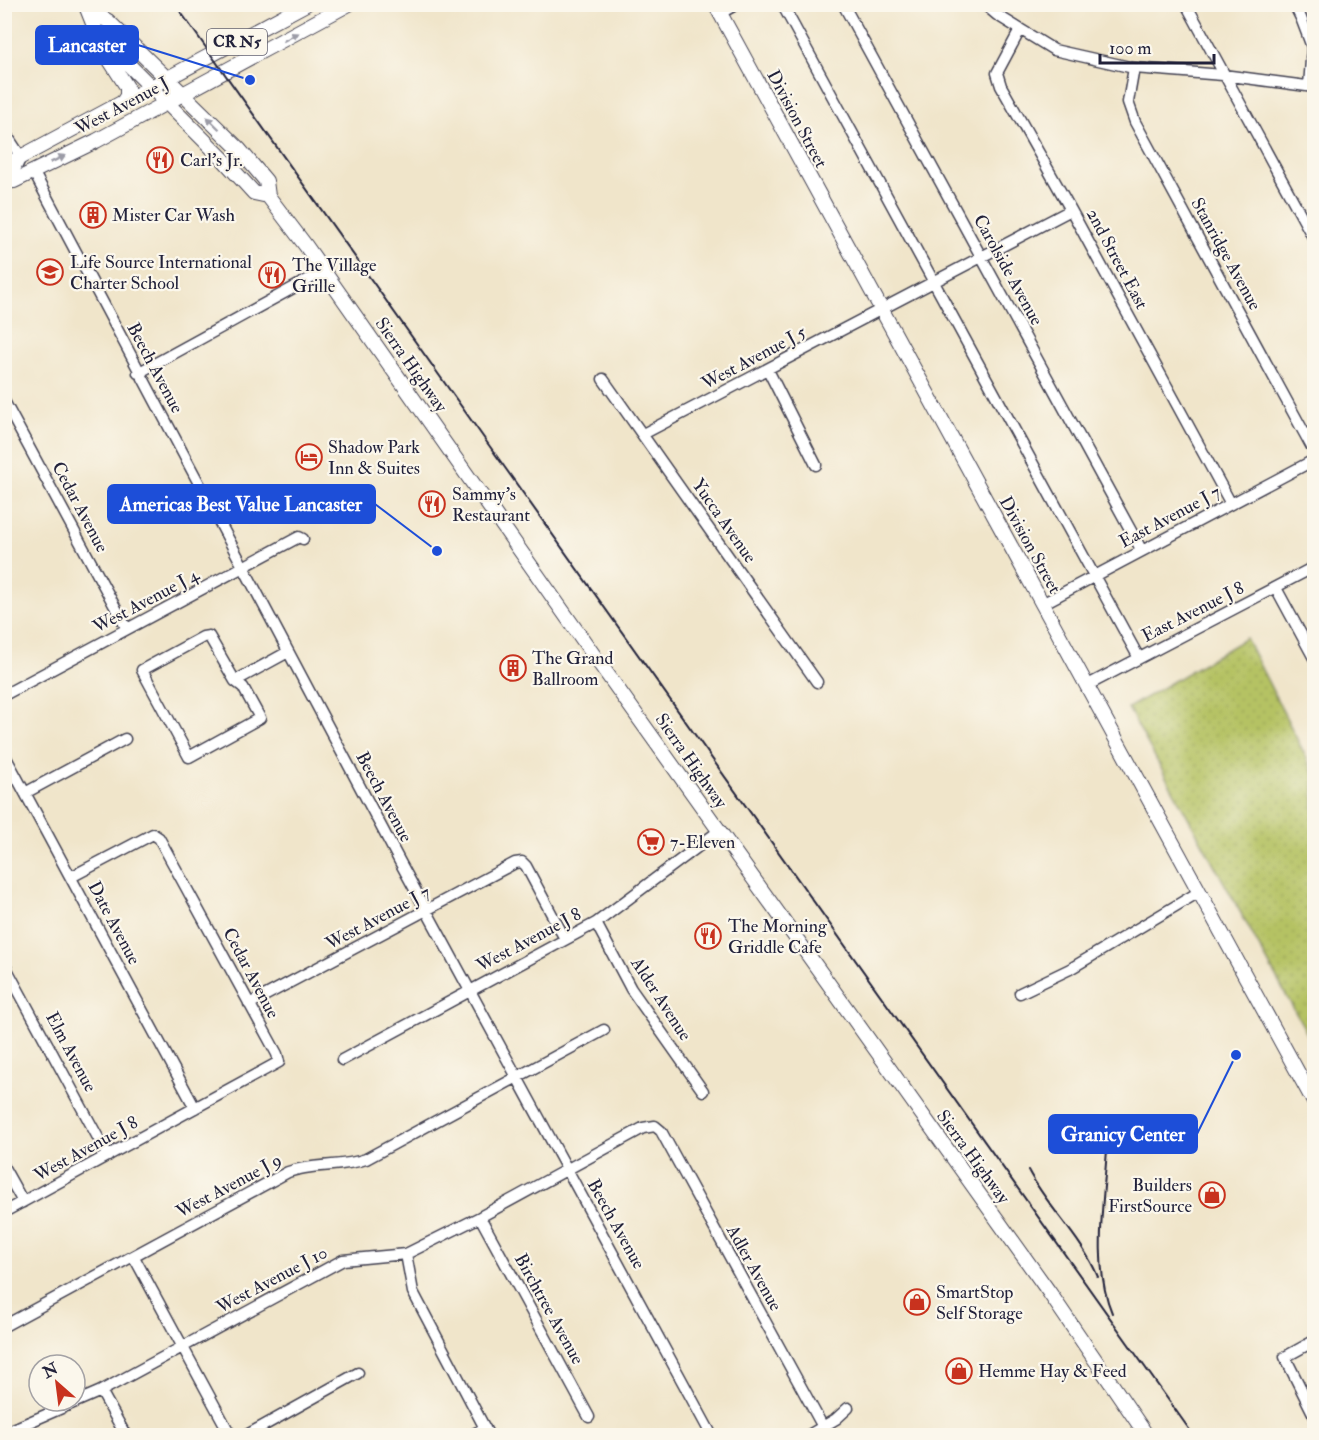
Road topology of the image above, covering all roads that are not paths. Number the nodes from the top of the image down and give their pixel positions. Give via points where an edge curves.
1 (306, 4) edge
2 (349, 4) edge
3 (737, 4) edge
4 (782, 4) edge
5 (843, 4) edge
6 (984, 4) edge
7 (1185, 4) edge
8 (1294, 4) edge
9 (86, 7) edge
10 (717, 9) edge
11 (1020, 30) junction
12 (1134, 68) junction
13 (1223, 75) junction
14 (168, 79) junction
15 (152, 87) junction
16 (1312, 87) edge
17 (184, 95) junction
18 (123, 102) junction
19 (168, 103) junction
20 (4, 131) edge
21 (21, 157) junction
22 (4, 166) edge
23 (33, 171) junction
24 (4, 175) edge
25 (4, 182) edge
26 (268, 196) junction
27 (1071, 210) junction
28 (1314, 239) edge
29 (981, 256) junction
30 (324, 271) junction
31 (934, 281) junction
32 (880, 310) junction
33 (768, 370) junction
34 (138, 373) junction
35 (603, 379) dead end
36 (4, 401) edge
37 (643, 434) junction
38 (1314, 451) edge
39 (1314, 460) edge
40 (816, 465) dead end
41 (1231, 504) junction
42 (303, 539) dead end
43 (1142, 551) junction
44 (243, 567) junction
45 (1314, 567) edge
46 (1094, 576) junction
47 (1276, 588) junction
48 (1042, 604) junction
49 (127, 629) junction
50 (288, 652) junction
51 (1139, 658) junction
52 (1314, 658) edge
53 (235, 681) junction
54 (817, 682) dead end
55 (1086, 686) junction
56 (6, 690) edge
57 (125, 739) dead end
58 (4, 754) edge
59 (26, 793) junction
60 (719, 831) junction
61 (71, 877) junction
62 (1198, 892) junction
63 (427, 911) junction
64 (596, 923) junction
65 (565, 939) junction
66 (4, 964) edge
67 (470, 991) junction
68 (1020, 993) dead end
69 (249, 1004) junction
70 (604, 1030) dead end
71 (342, 1060) dead end
72 (279, 1062) joint
73 (518, 1078) junction
74 (703, 1091) dead end
75 (1314, 1102) edge
76 (195, 1108) junction
77 (655, 1126) joint
78 (108, 1156) junction
79 (4, 1168) edge
80 (567, 1169) junction
81 (23, 1202) junction
82 (4, 1212) edge
83 (480, 1217) junction
84 (406, 1254) junction
85 (134, 1257) junction
86 (4, 1326) edge
87 (1314, 1341) edge
88 (183, 1347) junction
89 (358, 1373) dead end
90 (101, 1391) junction
91 (848, 1408) dead end
92 (1314, 1415) edge
93 (589, 1417) dead end
94 (823, 1427) junction
95 (18, 1432) edge
96 (487, 1432) edge
97 (4, 1434) edge
98 (126, 1436) edge
99 (231, 1436) edge
100 (245, 1436) edge
101 (470, 1436) edge
102 (712, 1436) edge
103 (807, 1436) edge
104 (1147, 1436) edge

1 - 14 main road, West Avenue J / CR N5
17 -> 2 main road, West Avenue J
3 - 10 street
4 - 31 street
5 - 29 street, Carolside Avenue
6 - 11 street
7 - 13 street
8 - 16 street via 1312,47
9 - 14 main road, Sierra Highway via 108,21
9 - 15 main road, Sierra Highway via 96,31
9 - 18 main road via 85,24 127,87 128,96
10 - 32 main road, Division Street
11 - 12 street via 1054,50
11 - 27 street, 2nd Street East via 998,73 1001,86
12 - 13 street
12 - 38 street, Stanridge Avenue via 1128,102 1135,122
13 - 16 street
13 - 28 street
14 - 15 main road, West Avenue J / CR N5
14 - 17 main road, Sierra Highway
15 - 18 main road, West Avenue J / CR N5
15 - 19 main road, Sierra Highway
17 - 19 main road, West Avenue J
26 -> 17 main road, Sierra Highway via 266,182 253,165
18 - 21 main road, West Avenue J / CR N5
23 -> 19 main road, West Avenue J
19 - 26 main road, Sierra Highway via 254,193
20 - 21 street
21 - 22 main road, West Avenue J / CR N5
21 - 24 street via 16,168
23 - 25 main road, West Avenue J
23 - 34 street, Beech Avenue
26 - 30 main road, Sierra Highway
27 - 29 street, West Avenue J 5
27 - 41 street, 2nd Street East
29 - 31 street, West Avenue J 5
29 - 43 street, Carolside Avenue
30 - 34 street
30 - 60 main road, Sierra Highway
31 - 32 street, West Avenue J 5
31 - 46 street
32 - 33 street, West Avenue J 5
32 - 48 main road, Division Street
33 - 37 street, West Avenue J 5
33 - 40 street
34 - 44 street, Beech Avenue
35 - 37 street, Yucca Avenue
36 - 49 street, Cedar Avenue
37 - 54 street, Yucca Avenue
39 - 41 street, East Avenue J 7
41 - 43 street, East Avenue J 7
42 - 44 street, West Avenue J 4 via 299,537
43 - 46 street, East Avenue J 7
44 - 49 street, West Avenue J 4
44 - 50 street, Beech Avenue
45 - 47 street, East Avenue J 8
46 - 48 street, East Avenue J 7
46 - 51 street
47 - 51 street, East Avenue J 8
47 - 52 street
48 - 55 main road, Division Street
49 - 56 street, West Avenue J 4
50 - 53 street
50 - 63 street, Beech Avenue
51 - 55 street, East Avenue J 8
53 - 53 street via 209,636 142,670 189,757 260,718 243,687
55 - 62 main road, Division Street
57 - 59 street
58 - 59 street, Date Avenue
59 - 61 street, Date Avenue
60 - 64 street, West Avenue J 8
60 - 104 main road, Sierra Highway
61 - 69 street, Cedar Avenue via 153,834 159,838
61 - 76 street, Date Avenue
62 - 68 street via 1070,969
62 - 75 main road, Division Street
63 - 65 street, West Avenue J 7 via 522,861
63 - 67 street, Beech Avenue
63 - 69 street, West Avenue J 7
64 - 65 street, West Avenue J 8
64 - 74 street, Alder Avenue via 631,989
65 - 67 street, West Avenue J 8
66 - 78 street, Elm Avenue
67 - 71 street, West Avenue J 8
67 - 73 street, Beech Avenue
69 - 72 street, Cedar Avenue
70 - 73 street, West Avenue J 9
72 - 76 street, West Avenue J 8
73 - 80 street, Beech Avenue
73 - 85 street, West Avenue J 9 via 366,1159 288,1172
76 - 78 street, West Avenue J 8
77 - 80 street, West Avenue J 10 via 643,1128
77 - 94 street, Adler Avenue
78 - 81 street, West Avenue J 8
79 - 81 street
80 - 83 street, West Avenue J 10
80 - 102 street, Beech Avenue
81 - 82 street, West Avenue J 8
83 - 84 street, West Avenue J 10
83 - 93 street, Birchtree Avenue
84 - 88 street, West Avenue J 10 via 344,1260
84 - 96 street via 413,1292
85 - 86 street, West Avenue J 9
85 - 88 street
87 - 92 street via 1285,1357
88 - 90 street, West Avenue J 10
88 - 99 street
89 - 100 street
90 - 95 street, West Avenue J 10
90 - 98 street
91 - 94 street
94 - 103 street
95 - 97 street, West Avenue J 10
96 - 101 street

